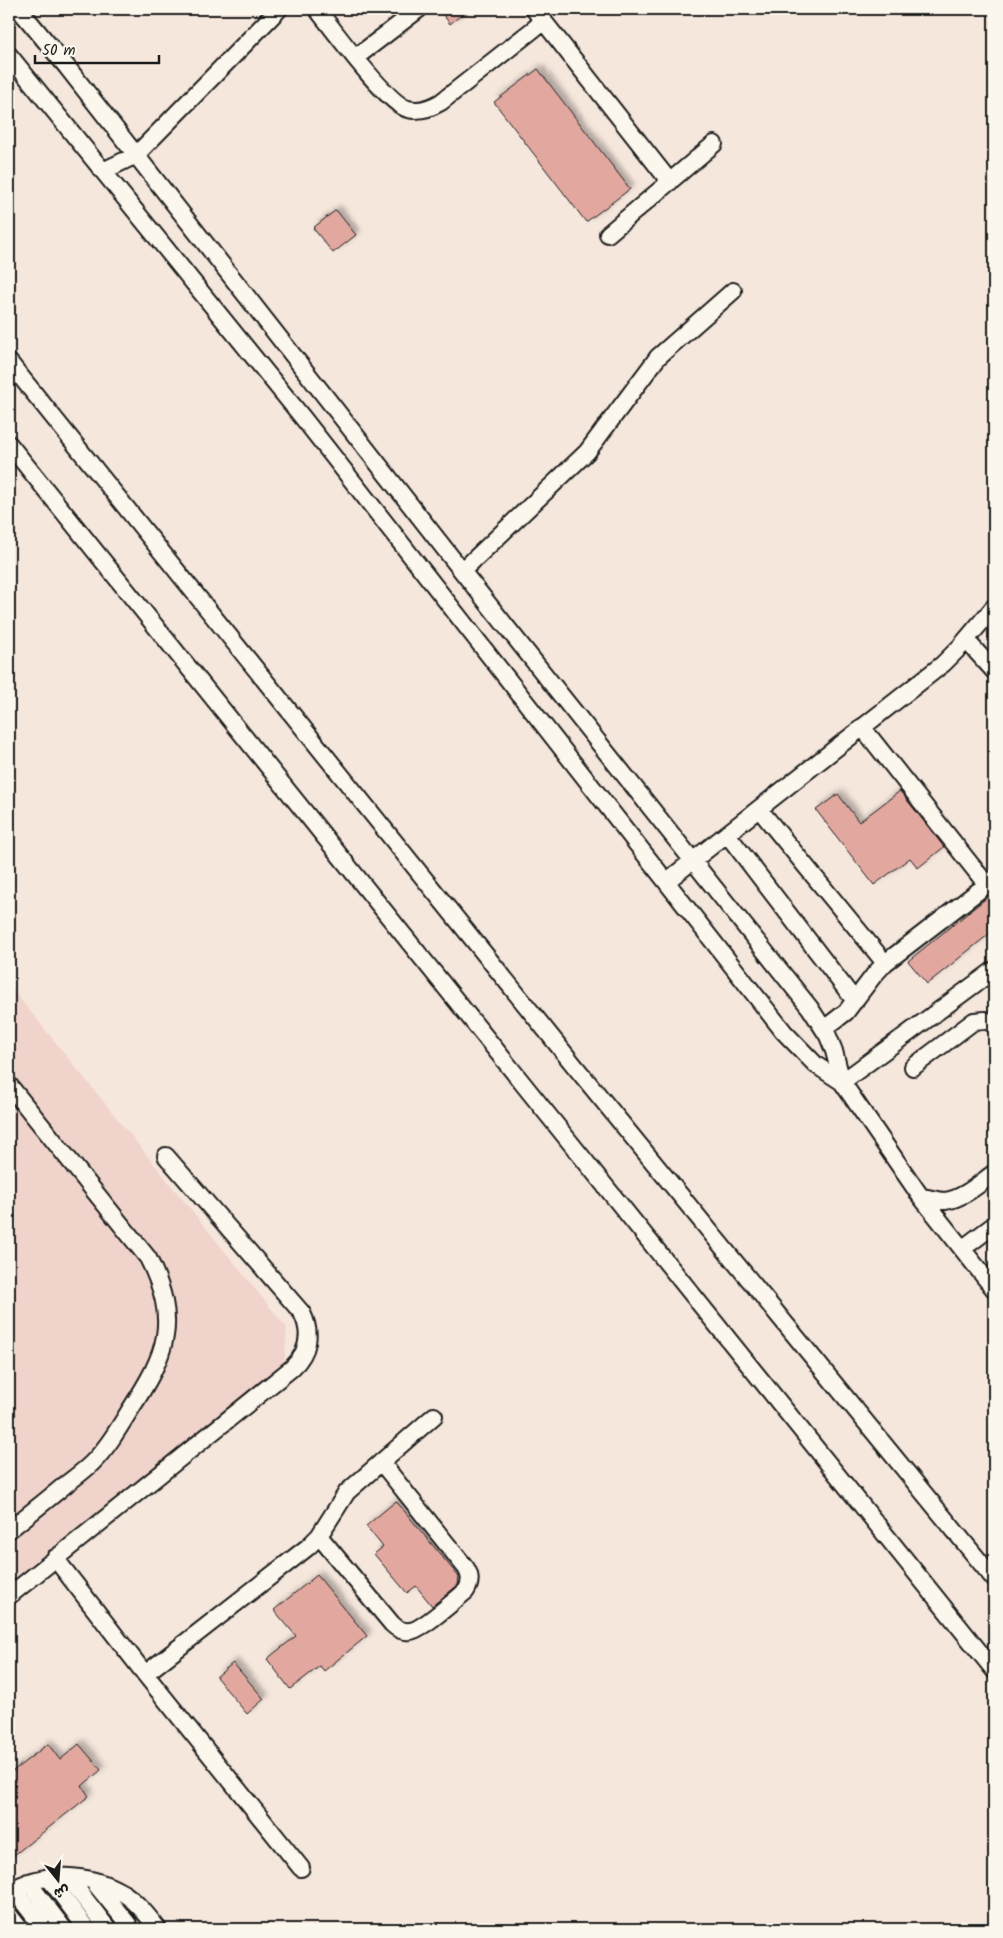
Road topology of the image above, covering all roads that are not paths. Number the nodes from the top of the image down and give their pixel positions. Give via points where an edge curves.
1 (19, 9) edge
2 (279, 9) edge
3 (317, 9) edge
4 (419, 9) edge
5 (539, 15) edge
6 (9, 55) edge
7 (355, 58) junction
8 (714, 144) dead end
9 (136, 155) junction
10 (103, 171) junction
11 (670, 182) junction
12 (608, 234) dead end
13 (733, 291) dead end
14 (9, 362) edge
15 (9, 444) edge
16 (462, 571) junction
17 (994, 606) edge
18 (966, 640) junction
19 (994, 671) edge
20 (862, 727) junction
21 (759, 809) junction
22 (727, 834) junction
23 (693, 860) junction
24 (667, 881) junction
25 (991, 882) edge
26 (885, 963) junction
27 (994, 970) edge
28 (855, 1001) junction
29 (994, 1024) edge
30 (824, 1029) junction
31 (913, 1068) dead end
32 (842, 1082) junction
33 (9, 1085) edge
34 (166, 1156) dead end
35 (994, 1173) edge
36 (921, 1197) junction
37 (994, 1225) edge
38 (962, 1249) junction
39 (994, 1289) edge
40 (434, 1416) dead end
41 (380, 1462) junction
42 (9, 1530) edge
43 (320, 1536) junction
44 (56, 1558) junction
45 (994, 1579) edge
46 (9, 1596) edge
47 (994, 1670) edge
48 (145, 1674) junction
49 (301, 1868) dead end
50 (48, 1877) junction
51 (68, 1877) junction
52 (93, 1880) junction
53 (28, 1882) junction
54 (11, 1891) edge
55 (9, 1915) edge
56 (128, 1924) dead end
57 (20, 1929) edge
58 (44, 1929) edge
59 (64, 1929) edge
60 (87, 1929) edge
61 (108, 1929) edge
62 (158, 1929) edge

1 - 9 street
2 - 9 street
3 - 7 street
4 - 7 street
5 - 7 street via 431,108 407,109 397,104
5 - 11 street
6 - 10 street
8 - 11 street
9 - 10 street
9 - 16 street
10 - 24 street via 303,418
11 - 12 street
13 - 16 street via 658,357 587,452
14 - 45 street via 573,1064
15 - 47 street
16 - 23 street
17 - 18 street
18 - 19 street
18 - 20 street via 943,664
20 - 21 street
20 - 25 street
21 - 22 street
21 - 26 street
22 - 23 street
22 - 28 street
23 - 24 street
23 - 30 street
24 - 32 street via 794,1044 816,1065
25 - 26 street
26 - 28 street
27 - 32 street
28 - 30 street via 838,1020
29 - 31 street via 985,1020 974,1022
30 - 32 street
32 - 36 street
33 - 42 street via 148,1258 159,1281 165,1306 162,1352 152,1377 106,1447 92,1464
34 - 44 street via 302,1312 308,1328 307,1346 292,1368
35 - 36 street via 969,1191 945,1201
36 - 38 street
37 - 38 street
38 - 39 street
40 - 41 street
41 - 43 street via 347,1492
41 - 43 street via 466,1568 470,1577 466,1591 420,1628 410,1632 400,1630
43 - 48 street
44 - 46 street
44 - 48 street
48 - 49 street
50 - 51 street
50 - 53 street
50 - 60 street
51 - 52 street
51 - 61 street
52 - 56 street
52 - 62 street via 124,1894
53 - 54 street
53 - 59 street
54 - 58 street
55 - 57 street

